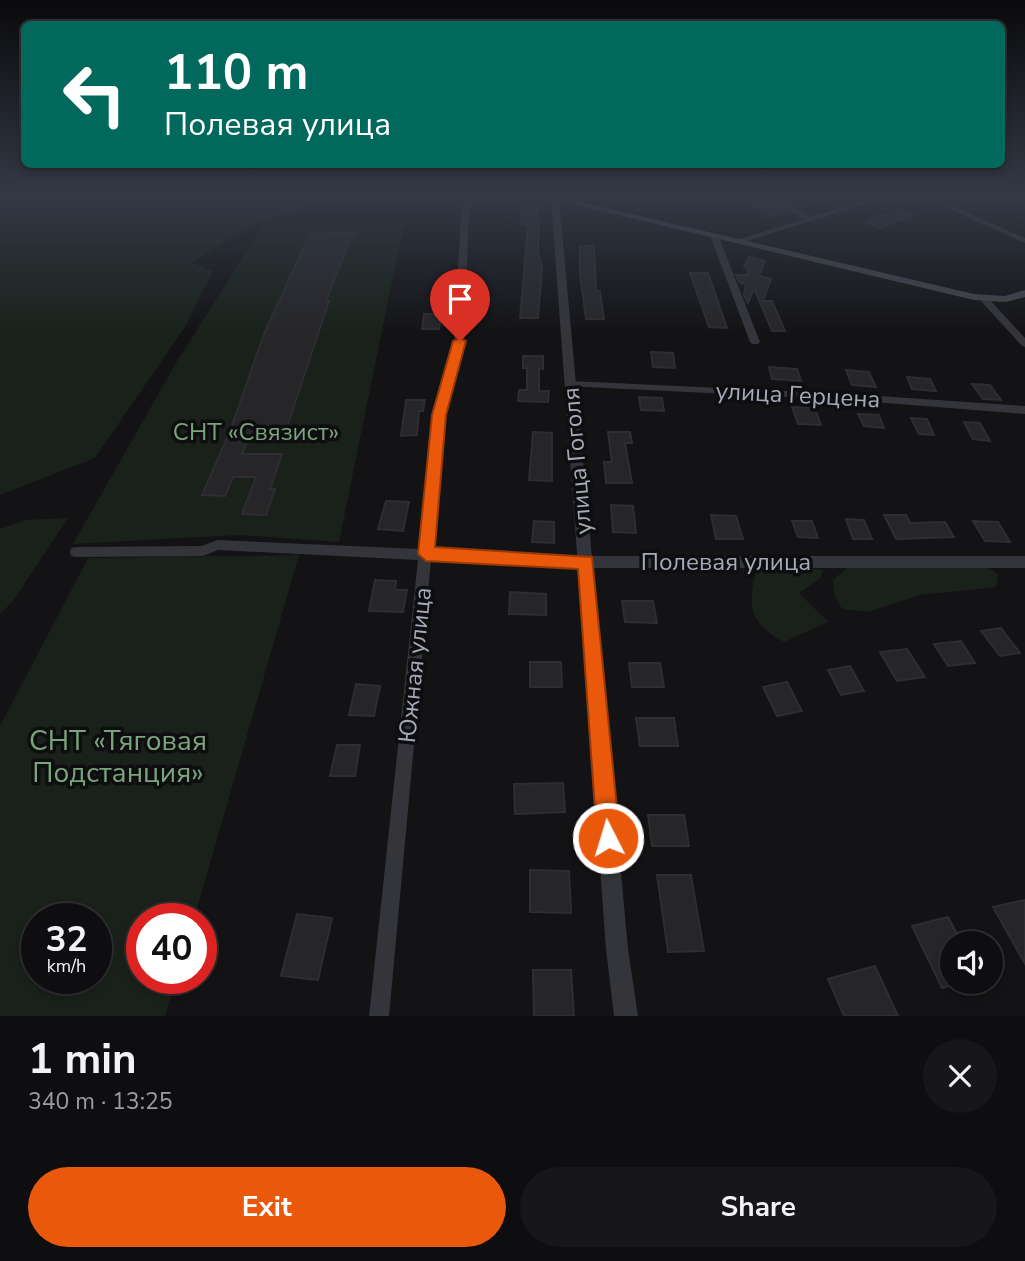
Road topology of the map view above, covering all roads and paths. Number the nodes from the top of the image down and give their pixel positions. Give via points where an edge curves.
1 (464, 240) edge
2 (555, 240) edge
3 (715, 240) edge
4 (738, 241) edge
5 (1025, 293) edge
6 (985, 299) junction
7 (755, 342) dead end
8 (1025, 344) edge
9 (570, 384) junction
10 (1025, 411) edge
11 (76, 552) dead end
12 (426, 554) junction
13 (586, 562) junction
14 (1025, 562) edge
15 (379, 1016) edge
16 (626, 1016) edge

1 - 12 street, Южная улица via 460,341 439,415
2 - 9 street, улица Гоголя
3 - 7 street
4 - 6 main road
5 - 6 main road
6 - 8 street
9 - 10 street, улица Герцена via 849,397
9 - 13 street, улица Гоголя
11 - 12 street, Полевая улица via 203,551 217,545
12 - 13 street, Полевая улица
12 - 15 street, Южная улица
13 - 14 street, Полевая улица
13 - 16 street, улица Гоголя

